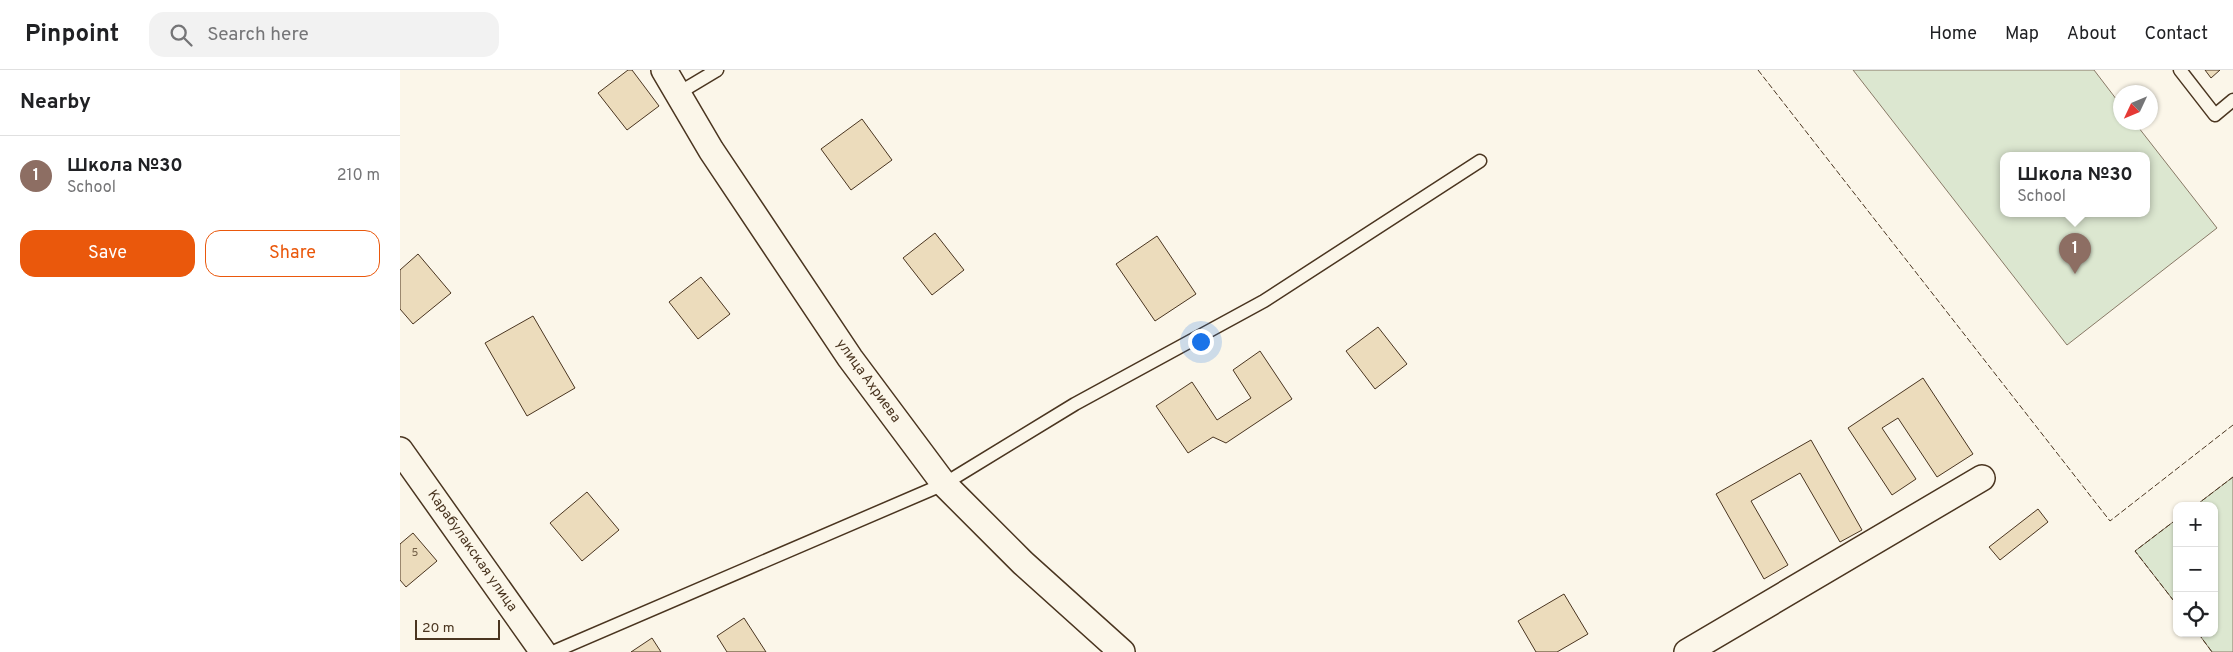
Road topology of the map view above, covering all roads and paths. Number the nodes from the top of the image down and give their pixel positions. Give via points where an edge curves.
1 (664, 70) edge
2 (717, 70) edge
3 (2180, 70) edge
4 (677, 94) junction
5 (2233, 100) edge
6 (1480, 161) dead end
7 (400, 450) edge
8 (1982, 478) dead end
9 (944, 484) junction
10 (544, 652) edge
11 (553, 652) edge
12 (1122, 652) edge
13 (1687, 652) edge

1 - 4 street, улица Ахриева
2 - 4 lane
3 - 5 lane via 2215,115
4 - 9 street, улица Ахриева via 850,358
6 - 9 lane via 1264,301 1075,404
7 - 10 street, Карабулакская улица
8 - 13 street
9 - 11 lane
9 - 12 street, улица Ахриева via 1023,563

